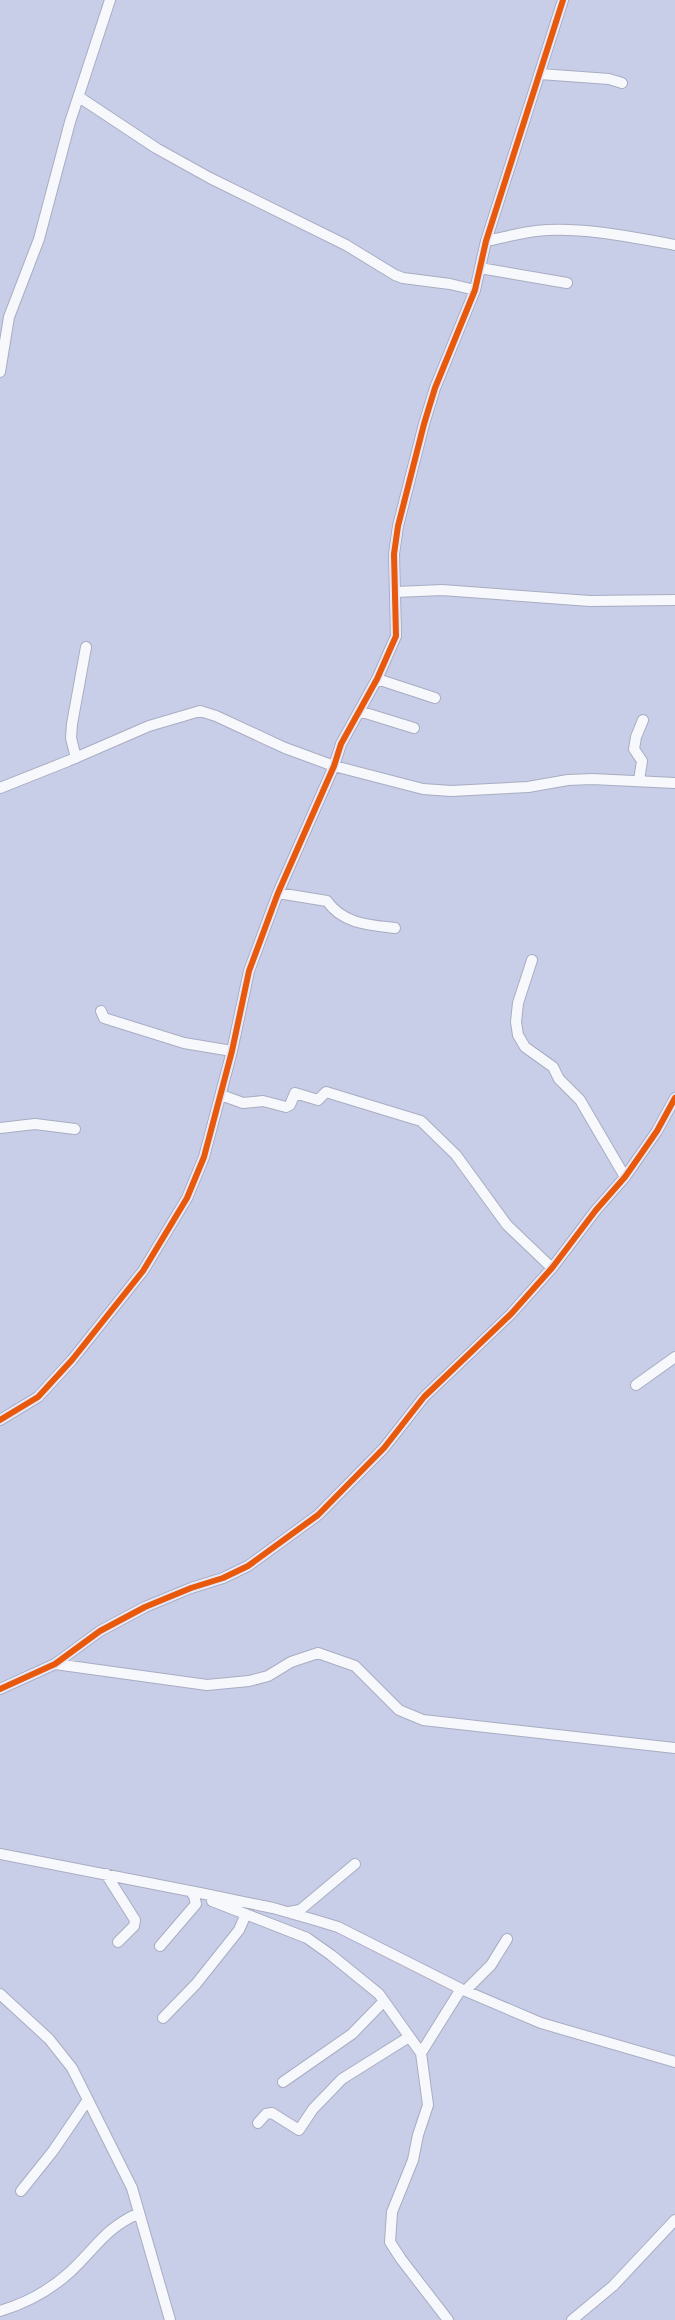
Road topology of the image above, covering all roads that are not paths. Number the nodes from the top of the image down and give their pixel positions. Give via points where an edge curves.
1 (110, 0) edge
2 (563, 0) edge
3 (540, 74) junction
4 (622, 84) dead end
5 (79, 97) junction
6 (486, 241) junction
7 (675, 245) edge
8 (480, 268) junction
9 (567, 283) dead end
10 (475, 290) junction
11 (0, 372) edge
12 (396, 592) junction
13 (675, 600) edge
14 (86, 647) dead end
15 (377, 679) junction
16 (435, 698) dead end
17 (359, 711) junction
18 (643, 720) dead end
19 (414, 728) dead end
20 (76, 758) junction
21 (334, 766) junction
22 (639, 780) junction
23 (675, 784) edge
24 (0, 788) edge
25 (278, 893) junction
26 (395, 928) dead end
27 (532, 960) dead end
28 (101, 1011) dead end
29 (232, 1051) junction
30 (221, 1095) junction
31 (675, 1098) edge
32 (0, 1128) edge
33 (76, 1129) dead end
34 (625, 1177) junction
35 (552, 1268) junction
36 (675, 1357) edge
37 (636, 1385) dead end
38 (0, 1420) edge
39 (55, 1664) junction
40 (0, 1689) edge
41 (675, 1748) edge
42 (0, 1854) edge
43 (355, 1864) dead end
44 (106, 1874) junction
45 (195, 1892) junction
46 (288, 1913) junction
47 (246, 1914) junction
48 (507, 1939) dead end
49 (118, 1942) dead end
50 (160, 1946) dead end
51 (463, 1990) junction
52 (0, 1994) edge
53 (384, 2001) junction
54 (163, 2018) dead end
55 (409, 2037) junction
56 (421, 2053) junction
57 (675, 2062) edge
58 (283, 2082) dead end
59 (87, 2101) junction
60 (258, 2123) dead end
61 (21, 2191) dead end
62 (139, 2213) junction
63 (675, 2220) edge
64 (0, 2311) edge
65 (170, 2320) edge
66 (448, 2320) edge
67 (572, 2320) edge

1 - 5 street
2 - 3 street
3 - 4 street via 609,79
3 - 6 street
5 - 10 street via 202,174 346,245 395,275
5 - 11 street via 39,239 9,317
6 - 7 street via 537,231 567,231
6 - 8 street
8 - 9 street
8 - 10 street
10 - 12 street via 434,388 419,442 398,526 394,554
12 - 13 street via 442,590 590,601
12 - 15 street via 396,636
14 - 20 street via 72,724 71,738
15 - 16 street
15 - 17 street
17 - 19 street
17 - 21 street via 341,744
18 - 22 street via 634,750 641,758
20 - 21 street via 149,726 200,711
20 - 24 street
21 - 22 street via 423,789 451,791 528,787 568,780
21 - 25 street
22 - 23 street
25 - 26 street via 327,900 334,910 348,919
25 - 29 street via 249,970
27 - 34 street via 518,1003 518,1035 525,1047 553,1067 580,1100
28 - 29 street via 104,1018 126,1026 184,1043
29 - 30 street
30 - 35 street via 243,1104 263,1101 286,1107 295,1093 318,1100 326,1092 421,1121 456,1155 507,1225
30 - 38 street via 204,1157 187,1198 143,1271 38,1397
31 - 34 street
32 - 33 street via 35,1124
34 - 35 street
35 - 39 street via 511,1314 424,1397 384,1448 318,1515 248,1566 145,1606 100,1631
36 - 37 street
39 - 40 street
39 - 41 street via 207,1685 268,1676 291,1662 318,1653 355,1666 399,1710 423,1720
42 - 44 street
43 - 46 street via 300,1910
44 - 45 street
44 - 49 street via 135,1920 134,1926
45 - 46 street
45 - 47 street
45 - 50 street via 196,1904
46 - 51 street via 338,1928
47 - 53 street via 307,1938 362,1979
47 - 54 street via 239,1930 196,1984
48 - 51 street via 491,1965
51 - 56 street
51 - 57 street via 540,2023
52 - 59 street via 49,2039 72,2068
53 - 55 street
53 - 58 street via 352,2034
55 - 56 street
55 - 60 street via 342,2079 313,2109 299,2130 272,2113 266,2114
56 - 66 street via 428,2105 413,2160 392,2212 390,2242
59 - 61 street
59 - 62 street via 132,2188
62 - 64 street via 120,2222 48,2290
62 - 65 street
63 - 67 street via 613,2286

